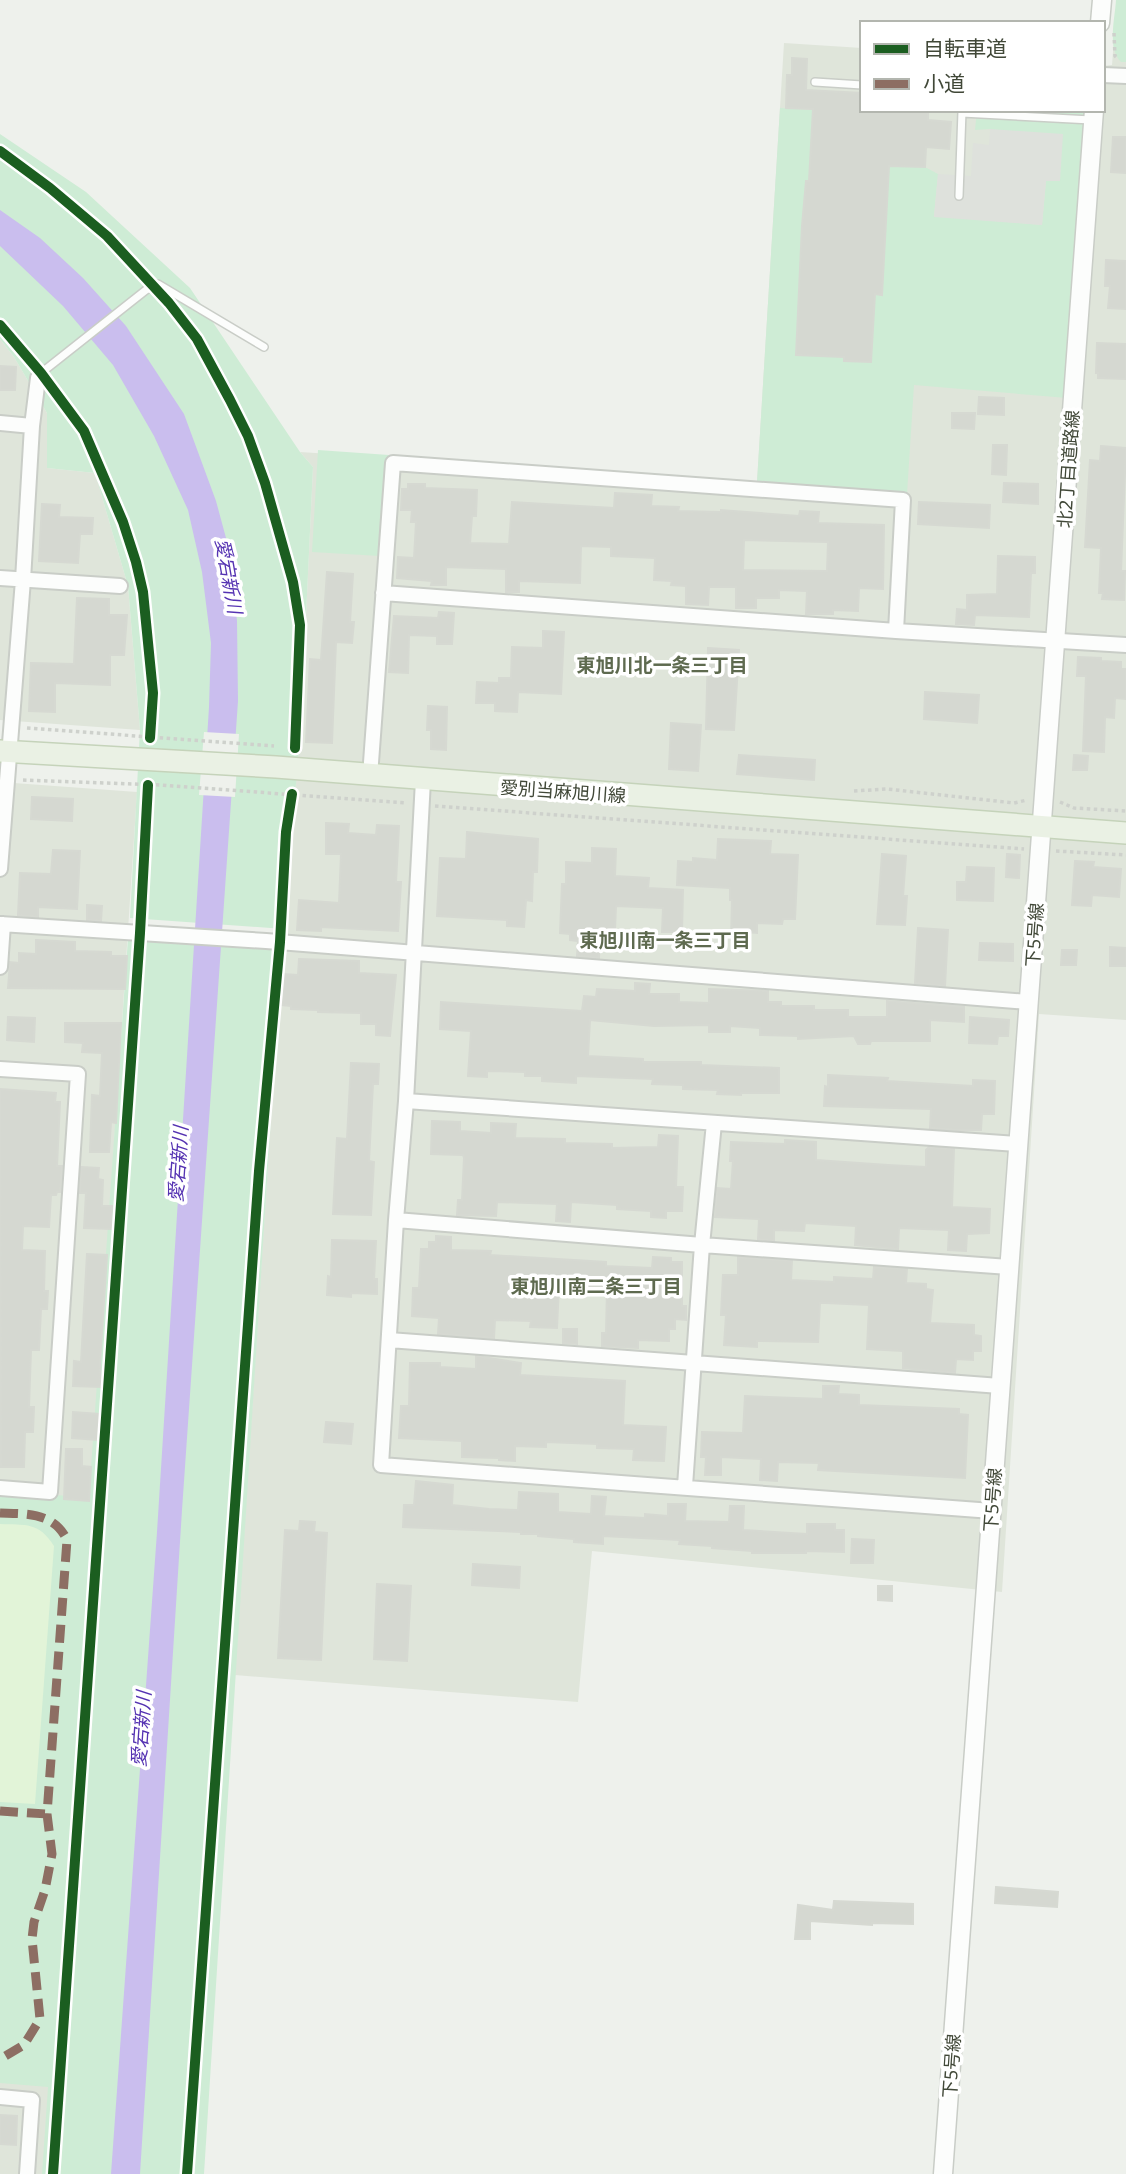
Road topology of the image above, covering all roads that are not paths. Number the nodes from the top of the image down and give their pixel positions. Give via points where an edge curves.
1 (1102, 0) edge
2 (1107, 22) edge
3 (1105, 75) edge
4 (1126, 76) edge
5 (815, 82) dead end
6 (860, 85) edge
7 (962, 112) edge
8 (1093, 115) edge
9 (959, 196) dead end
10 (264, 347) dead end
11 (38, 378) joint
12 (0, 423) edge
13 (32, 426) junction
14 (0, 578) edge
15 (23, 580) junction
16 (120, 586) dead end
17 (383, 593) junction
18 (896, 631) junction
19 (1056, 641) junction
20 (1126, 645) edge
21 (4, 752) edge
22 (370, 776) junction
23 (424, 780) junction
24 (1041, 827) junction
25 (1126, 833) edge
26 (0, 869) edge
27 (2, 924) edge
28 (413, 954) junction
29 (0, 967) edge
30 (1028, 1002) junction
31 (0, 1069) edge
32 (406, 1101) junction
33 (714, 1123) junction
34 (1017, 1144) junction
35 (396, 1220) junction
36 (702, 1245) junction
37 (1009, 1267) junction
38 (389, 1340) junction
39 (694, 1363) junction
40 (1000, 1386) junction
41 (685, 1486) junction
42 (0, 1488) edge
43 (992, 1511) junction
44 (0, 2097) edge
45 (27, 2174) edge
46 (943, 2174) edge

1 - 2 street
3 - 4 street
5 - 6 lane
7 - 8 lane
7 - 9 lane
8 - 19 street, 北2丁目道路線
10 - 11 lane via 162,285 152,285
11 - 13 street
12 - 13 street
13 - 15 street
14 - 15 street
15 - 16 street
15 - 21 street
17 - 18 street
17 - 18 street via 393,463 903,500
17 - 22 street
18 - 19 street
19 - 20 street
19 - 24 street, 北2丁目道路線
21 - 22 main road, 愛別当麻旭川線 via 162,749 275,768
21 - 26 street
22 - 23 main road, 愛別当麻旭川線
23 - 24 main road, 愛別当麻旭川線
23 - 28 street
24 - 25 main road, 愛別当麻旭川線
24 - 30 street, 下5号線
27 - 28 street
27 - 29 street
28 - 30 street
28 - 32 street
30 - 34 street, 下5号線
31 - 42 street via 78,1074 50,1492
32 - 33 street
32 - 35 street
33 - 34 street
33 - 36 street
34 - 37 street, 下5号線
35 - 36 street
35 - 38 street
36 - 37 street
36 - 39 street
37 - 40 street, 下5号線
38 - 39 street
38 - 41 street via 381,1465
39 - 40 street
39 - 41 street
40 - 43 street, 下5号線
41 - 43 street
43 - 46 street, 下5号線
44 - 45 street via 32,2100

